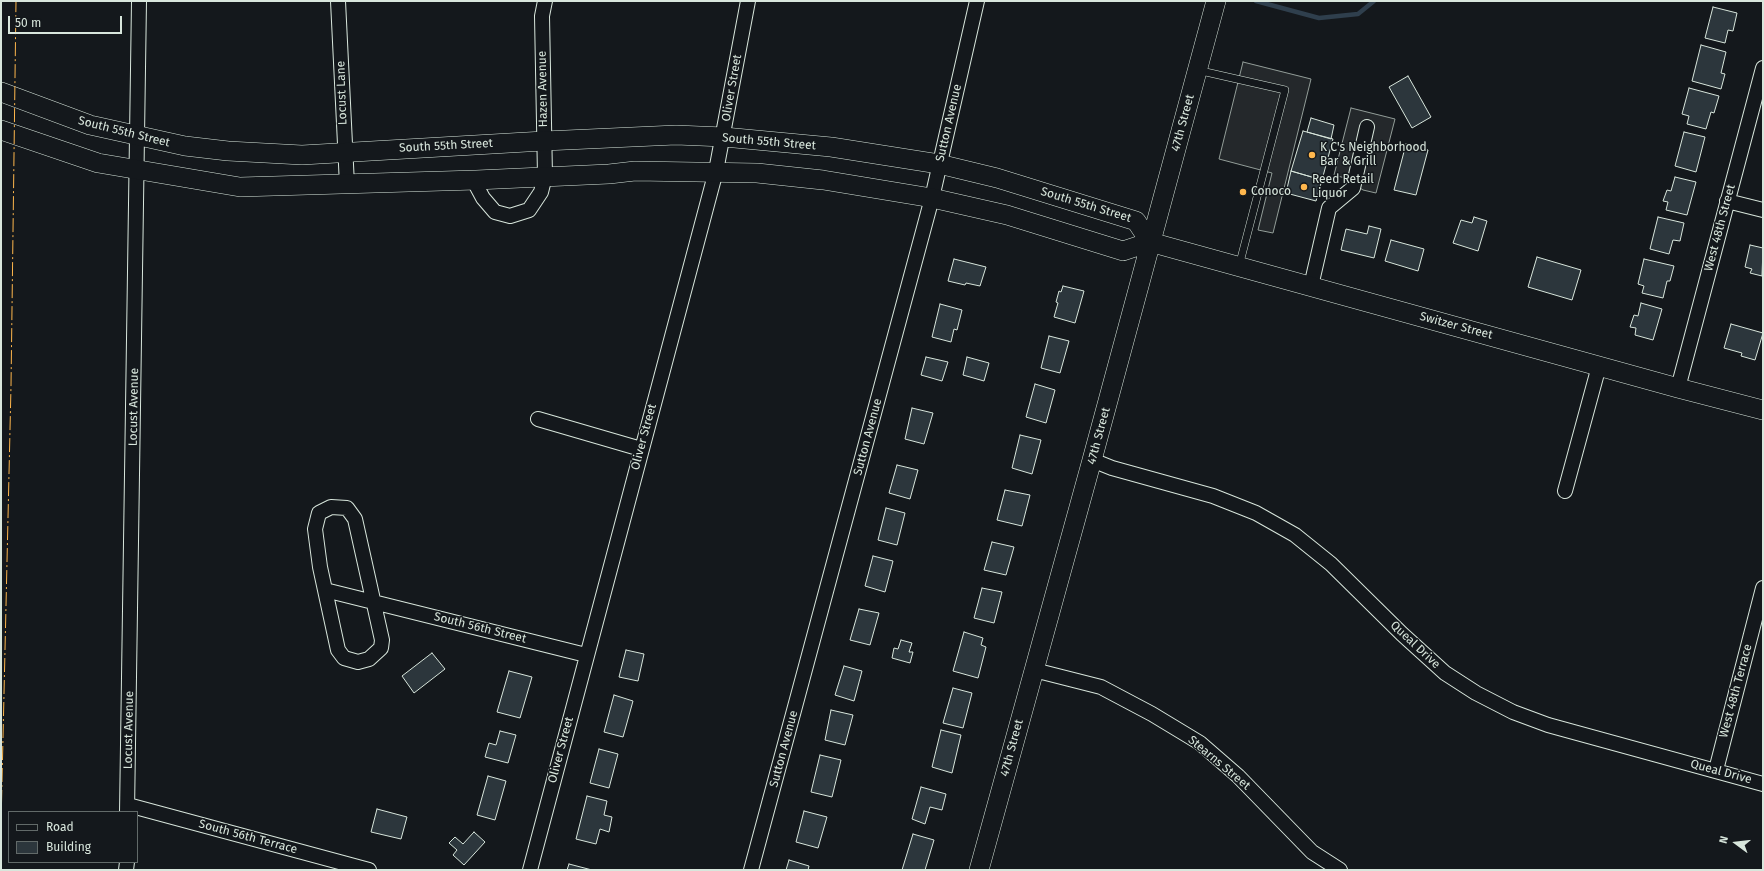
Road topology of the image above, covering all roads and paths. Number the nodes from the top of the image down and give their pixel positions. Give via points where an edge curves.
1 (138, 1) edge
2 (338, 1) edge
3 (544, 1) edge
4 (748, 1) edge
5 (977, 1) edge
6 (1216, 1) edge
7 (1763, 68) edge
8 (1197, 70) junction
9 (1, 92) edge
10 (1367, 127) dead end
11 (1, 130) edge
12 (138, 136) junction
13 (724, 137) junction
14 (544, 141) junction
15 (344, 152) junction
16 (939, 164) junction
17 (137, 169) junction
18 (716, 171) junction
19 (545, 176) junction
20 (476, 180) junction
21 (347, 185) junction
22 (932, 198) junction
23 (1727, 201) junction
24 (1763, 210) edge
25 (1150, 242) junction
26 (1239, 266) junction
27 (1311, 286) junction
28 (1599, 366) junction
29 (1678, 388) junction
30 (1763, 410) edge
31 (538, 419) dead end
32 (641, 449) junction
33 (1092, 460) junction
34 (1565, 491) dead end
35 (1763, 588) edge
36 (325, 590) junction
37 (373, 601) junction
38 (586, 655) junction
39 (1034, 670) junction
40 (1716, 770) junction
41 (1763, 784) edge
42 (128, 808) edge
43 (369, 870) edge
44 (530, 870) edge
45 (751, 870) edge
46 (979, 870) edge
47 (1340, 870) edge

1 - 12 street, Locust Avenue
2 - 15 street, Locust Lane
3 - 14 street, Hazen Avenue
4 - 13 street, Oliver Street
5 - 16 street, Sutton Avenue
6 - 8 street, 47th Street
7 - 23 street, West 48th Street
8 - 25 street, 47th Street
8 - 26 lane via 1284,90
9 - 12 street, South 55th Street via 90,125
10 - 27 street via 1353,188 1329,208
11 - 17 street via 98,164
12 - 15 street, South 55th Street via 185,146 228,151 302,155
12 - 17 street, Locust Avenue
13 - 14 street, South 55th Street via 676,135
13 - 16 street, South 55th Street via 831,147
13 - 18 street, Oliver Street
14 - 15 street, South 55th Street
14 - 19 street, Hazen Avenue
15 - 21 street, Locust Lane
16 - 22 street, Sutton Avenue
16 - 25 street, South 55th Street via 997,178 1136,221
17 - 21 street via 240,187
17 - 42 street, Locust Avenue
18 - 19 street via 635,171
18 - 22 street via 823,180
18 - 32 street, Oliver Street
19 - 20 street
19 - 20 street, Hazen Avenue via 541,192 529,210 510,216 495,212 483,198
20 - 21 street
22 - 25 street via 1007,215 1123,251
22 - 45 street, Sutton Avenue
23 - 24 street
23 - 29 street, West 48th Street
25 - 26 street, Switzer Street
25 - 33 street, 47th Street
26 - 27 street, Switzer Street
27 - 28 street, Switzer Street
28 - 29 street, Switzer Street
28 - 34 street
29 - 30 street, Switzer Street
31 - 32 street
32 - 38 street, Oliver Street
33 - 39 street, 47th Street
33 - 40 street, Queal Drive via 1225,500 1256,513 1295,535 1331,564 1445,672 1476,693 1513,712 1548,725
35 - 40 street, West 48th Terrace
36 - 37 street, South 56th Street
36 - 37 street via 338,650 344,658 358,662 369,659 381,648 382,640
36 - 37 street via 315,529 319,514 331,507 347,508 355,519
37 - 38 street, South 56th Street
38 - 44 street, Oliver Street
39 - 46 street, 47th Street
39 - 47 street, Stearns Street via 1101,687 1200,743 1238,776 1312,852
40 - 41 street, Queal Drive
42 - 43 street, South 56th Terrace

